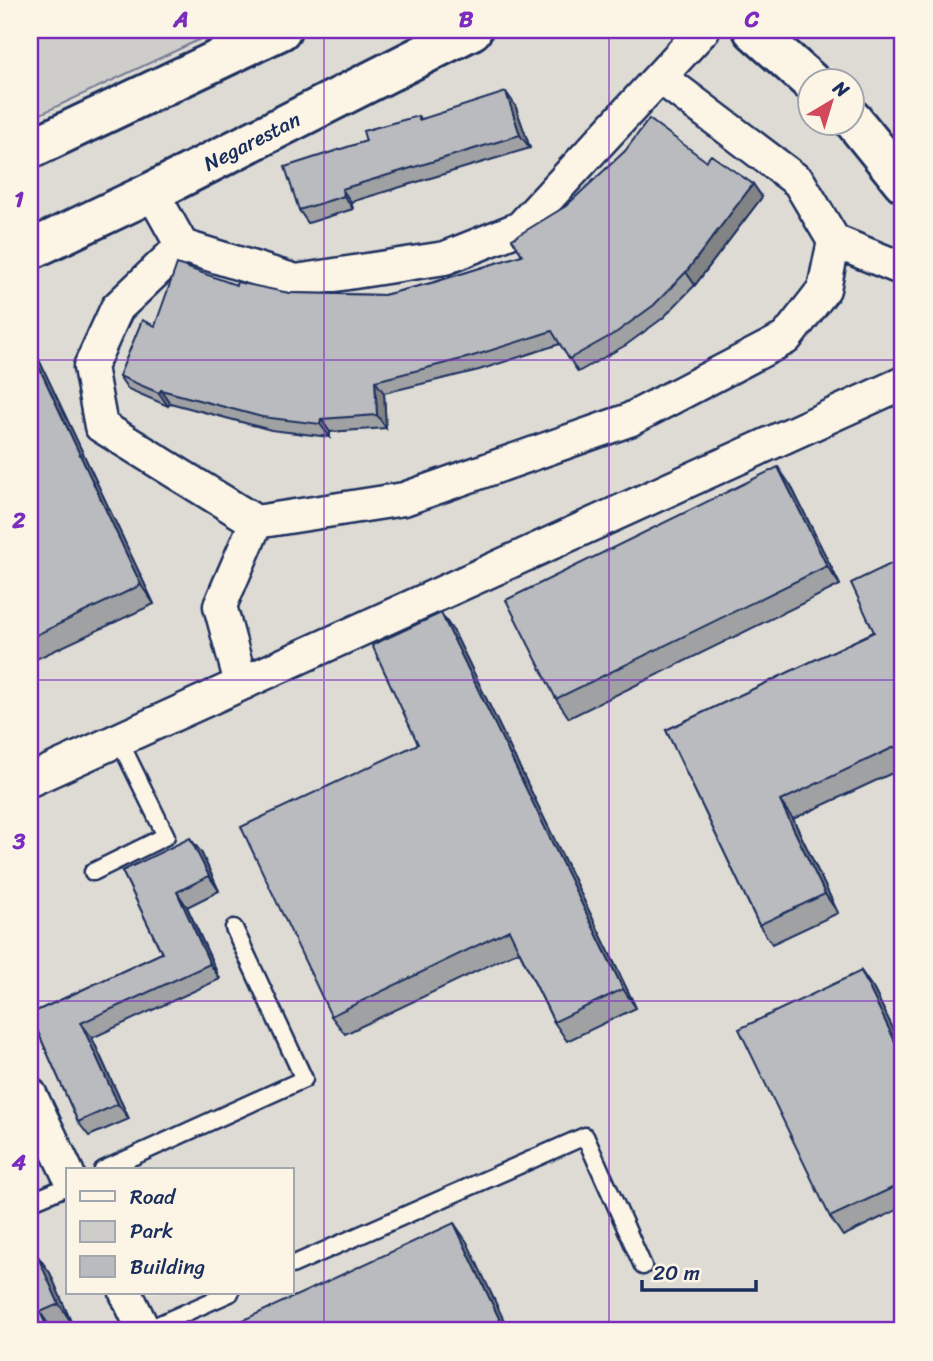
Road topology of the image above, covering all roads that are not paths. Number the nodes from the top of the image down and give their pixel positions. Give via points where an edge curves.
1 (281, 30) edge
2 (472, 30) edge
3 (703, 30) edge
4 (753, 30) edge
5 (796, 68) edge
6 (660, 77) junction
7 (866, 136) edge
8 (30, 149) edge
9 (903, 182) edge
10 (152, 192) junction
11 (834, 241) junction
12 (182, 246) junction
13 (30, 250) edge
14 (903, 270) edge
15 (903, 383) edge
16 (256, 522) junction
17 (241, 683) junction
18 (118, 738) junction
19 (30, 780) edge
20 (93, 872) dead end
21 (234, 928) dead end
22 (30, 1094) edge
23 (107, 1168) edge
24 (66, 1170) edge
25 (66, 1187) edge
26 (30, 1202) edge
27 (294, 1264) edge
28 (643, 1266) dead end
29 (126, 1294) edge
30 (228, 1294) edge
31 (144, 1331) edge

1 - 8 street
2 - 10 street, Negarestan
3 - 6 street
4 - 5 street
6 - 11 street via 799,182
6 - 12 street via 520,228 445,258 296,281
7 - 9 street
10 - 12 street
10 - 13 street, Negarestan
11 - 14 street
11 - 16 street via 824,289 786,338 629,420 404,499
12 - 16 street via 117,308 90,367 101,426
15 - 17 street
16 - 17 street via 220,606
17 - 18 street
18 - 19 street
18 - 20 lane via 166,836
21 - 23 lane via 304,1079
22 - 24 street
25 - 26 lane
27 - 28 lane via 585,1136
29 - 31 street
30 - 31 lane

